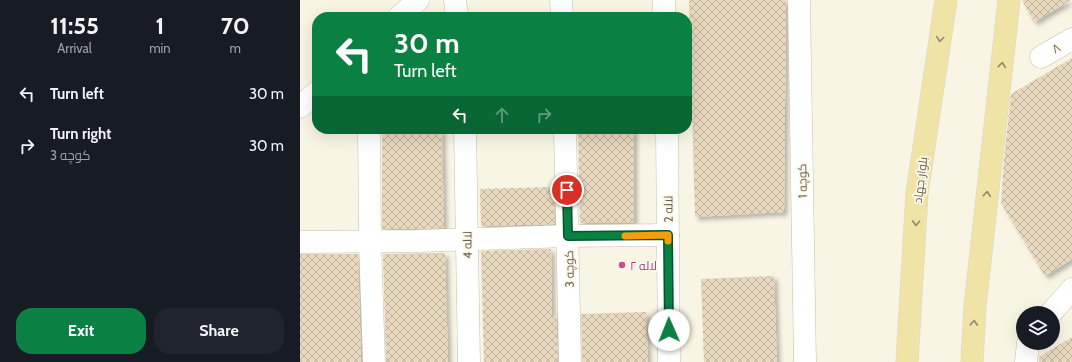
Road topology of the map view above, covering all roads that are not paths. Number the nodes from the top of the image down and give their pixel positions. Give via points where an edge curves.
1 (418, 0) edge
2 (455, 0) edge
3 (561, 0) edge
4 (664, 0) edge
5 (799, 0) edge
6 (946, 0) edge
7 (1009, 0) edge
8 (405, 12) edge
9 (456, 12) edge
10 (562, 12) edge
11 (664, 12) edge
12 (1072, 39) edge
13 (1041, 57) dead end
14 (312, 96) edge
15 (300, 107) edge
16 (368, 134) edge
17 (465, 134) edge
18 (565, 134) edge
19 (667, 134) edge
20 (668, 235) junction
21 (568, 236) junction
22 (467, 239) junction
23 (370, 241) junction
24 (300, 242) edge
25 (1072, 290) edge
26 (1057, 306) edge
27 (1027, 350) edge
28 (374, 362) edge
29 (469, 362) edge
30 (570, 362) edge
31 (669, 362) edge
32 (805, 362) edge
33 (907, 362) edge
34 (972, 362) edge
35 (1026, 362) edge

1 - 8 street
2 - 9 street
3 - 10 street
4 - 11 street
5 - 32 street, کوچه 1
6 -> 33 main road, بلوار جهاد via 917,193
34 -> 7 main road via 975,306
12 - 13 street, ۸
14 - 15 street
16 - 23 street
17 - 22 street, لاله 4
18 - 21 street, کوچه 3
19 - 20 street, لاله 2
20 - 21 street
20 - 31 street, لاله 2
21 - 22 street
21 - 30 street, کوچه 3
22 - 23 street
22 - 29 street, لاله 4
23 - 24 street
23 - 28 street
25 - 26 street
27 - 35 street

